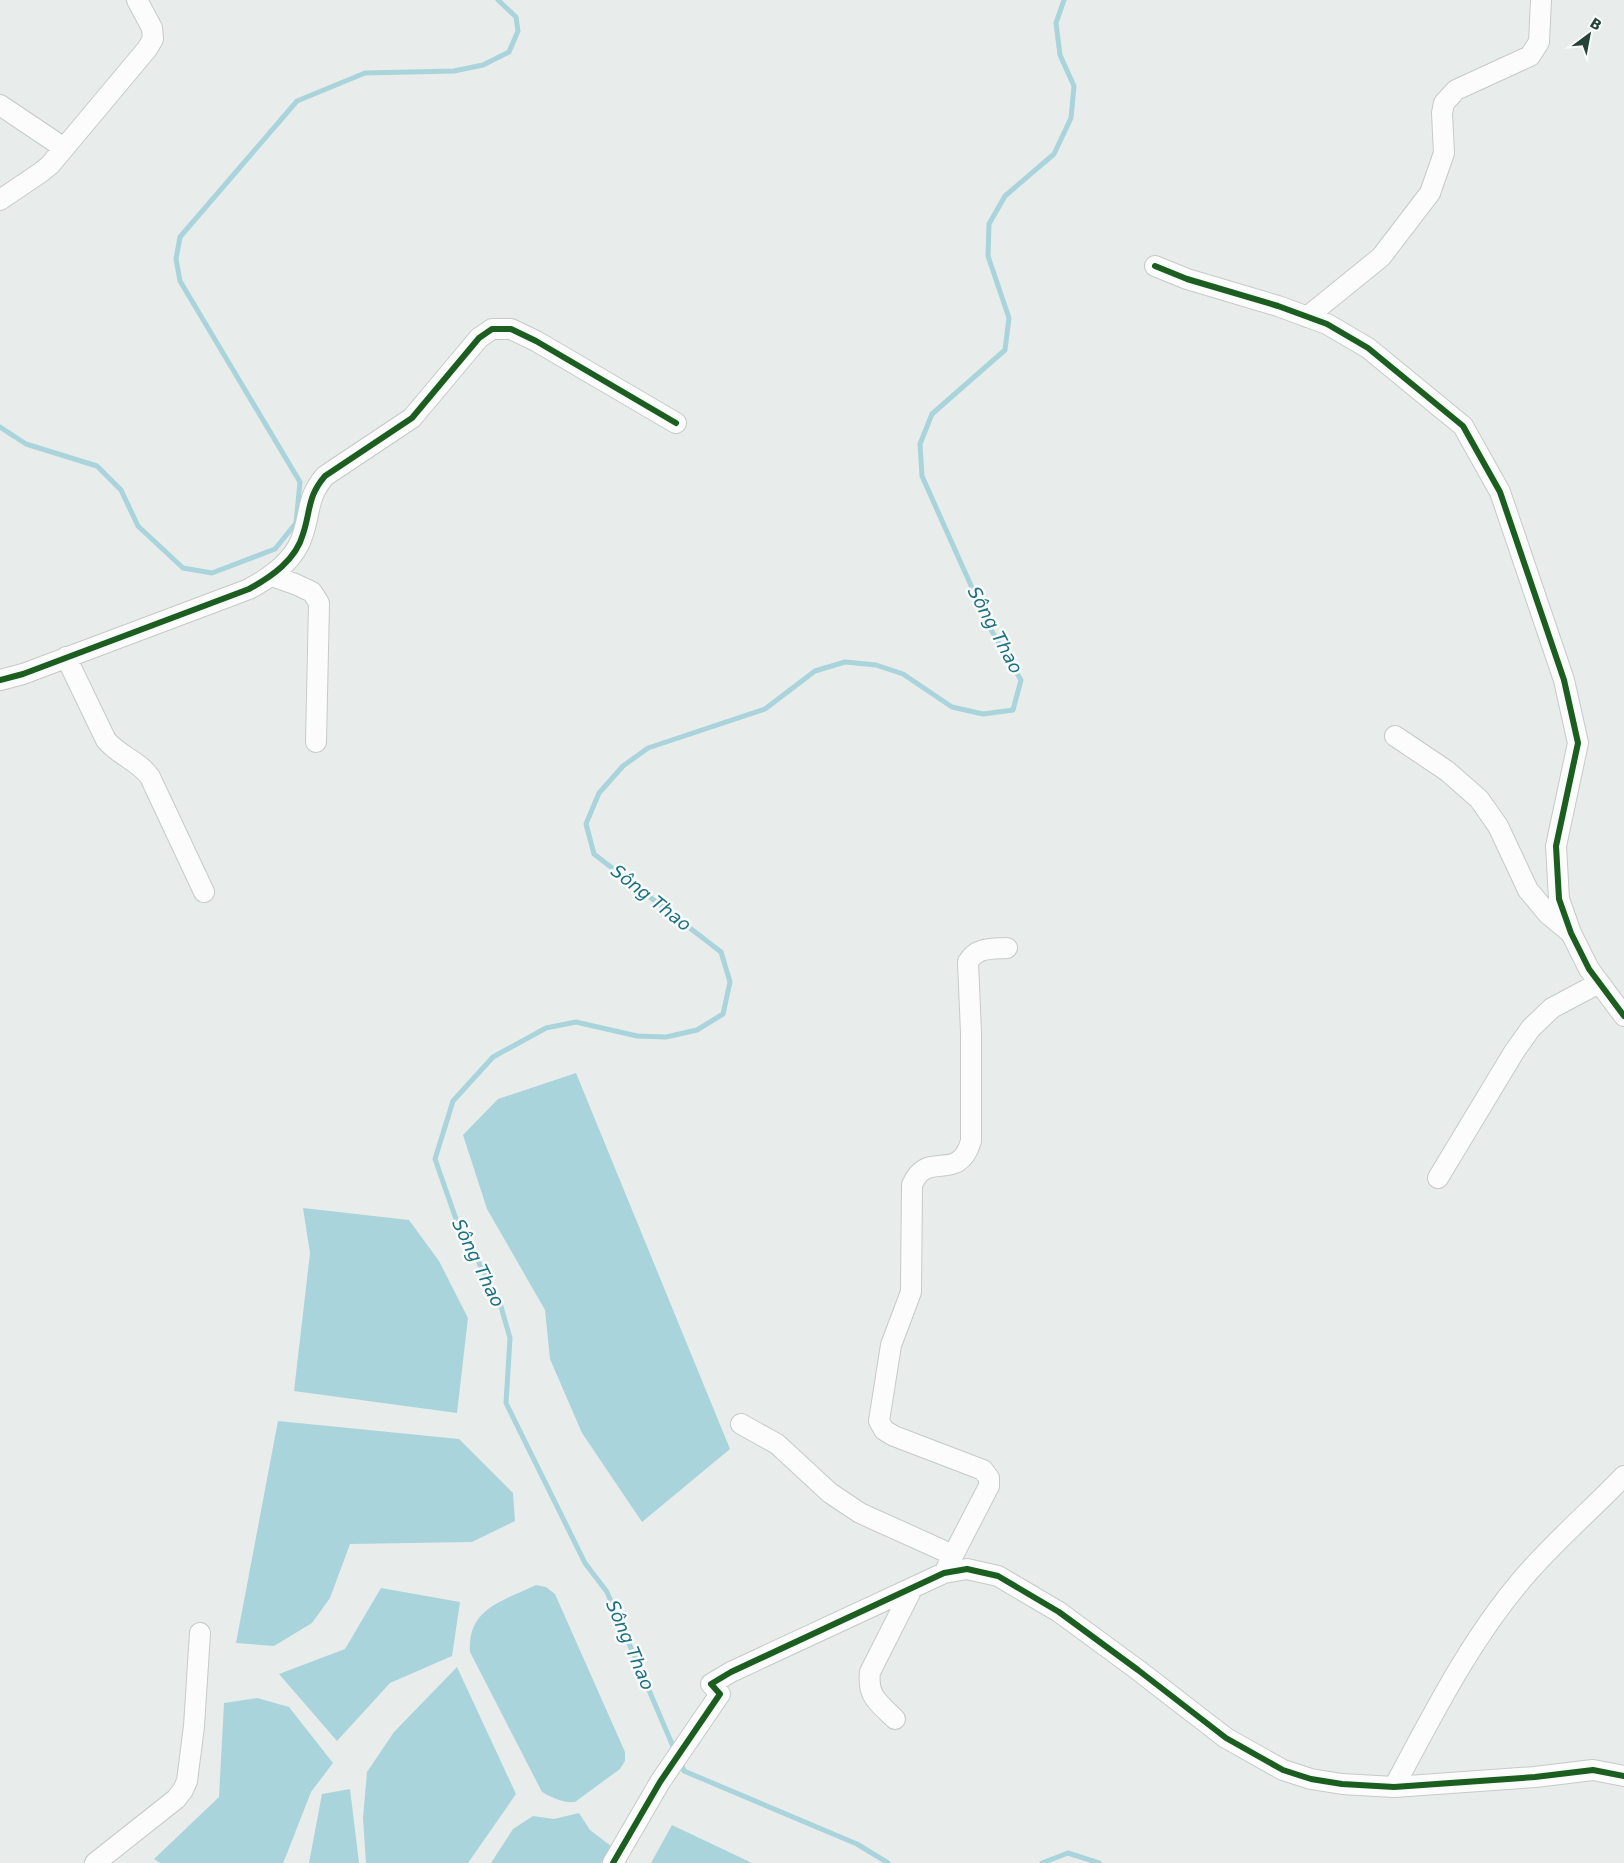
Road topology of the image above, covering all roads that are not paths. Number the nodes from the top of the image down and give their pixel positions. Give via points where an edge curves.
1 (138, 0) edge
2 (1541, 0) edge
3 (0, 105) edge
4 (64, 148) junction
5 (0, 199) edge
6 (1155, 266) dead end
7 (1308, 317) junction
8 (676, 423) dead end
9 (272, 576) junction
10 (66, 657) junction
11 (0, 680) edge
12 (1396, 736) dead end
13 (316, 742) dead end
14 (204, 892) dead end
15 (1571, 933) junction
16 (1008, 948) dead end
17 (1599, 983) junction
18 (1624, 1016) edge
19 (1438, 1178) dead end
20 (741, 1424) dead end
21 (1624, 1476) edge
22 (949, 1564) junction
23 (912, 1589) junction
24 (200, 1633) dead end
25 (895, 1719) dead end
26 (1624, 1776) edge
27 (1394, 1787) junction
28 (95, 1863) edge
29 (612, 1863) edge

1 - 4 street via 152,28 153,39
2 - 7 street via 1539,42 1530,56 1456,90 1444,103 1444,153 1430,193 1381,257
3 - 4 street
4 - 5 street via 40,174
6 - 7 street
7 - 15 street via 1327,324 1368,348 1463,426 1500,492 1564,680 1578,743 1556,846 1559,899
8 - 9 street via 536,340 511,329 492,330 479,338 412,418 325,476 310,501 303,536 290,557
9 - 10 street via 249,589
9 - 13 street via 312,592 319,603
10 - 11 street
10 - 14 street via 106,740 143,767 150,777
12 - 15 street via 1447,771 1479,799 1498,826 1528,890 1548,914
15 - 17 street
16 - 22 street via 982,949 968,962 971,1140 967,1153 958,1163 925,1168 916,1175 912,1185 911,1292 891,1345 879,1421 884,1430 894,1436 983,1470 989,1478 989,1486
17 - 18 street
17 - 19 street via 1552,1008 1531,1028
20 - 22 street via 777,1444 830,1493
21 - 27 street via 1532,1568 1492,1620 1457,1673
22 - 23 street
22 - 27 street via 998,1576 1059,1612 1226,1738 1283,1770 1342,1784
23 - 25 street via 870,1672 868,1686
23 - 29 street via 711,1684 720,1694 669,1769
24 - 28 street via 194,1726 183,1790
26 - 27 street via 1593,1770

